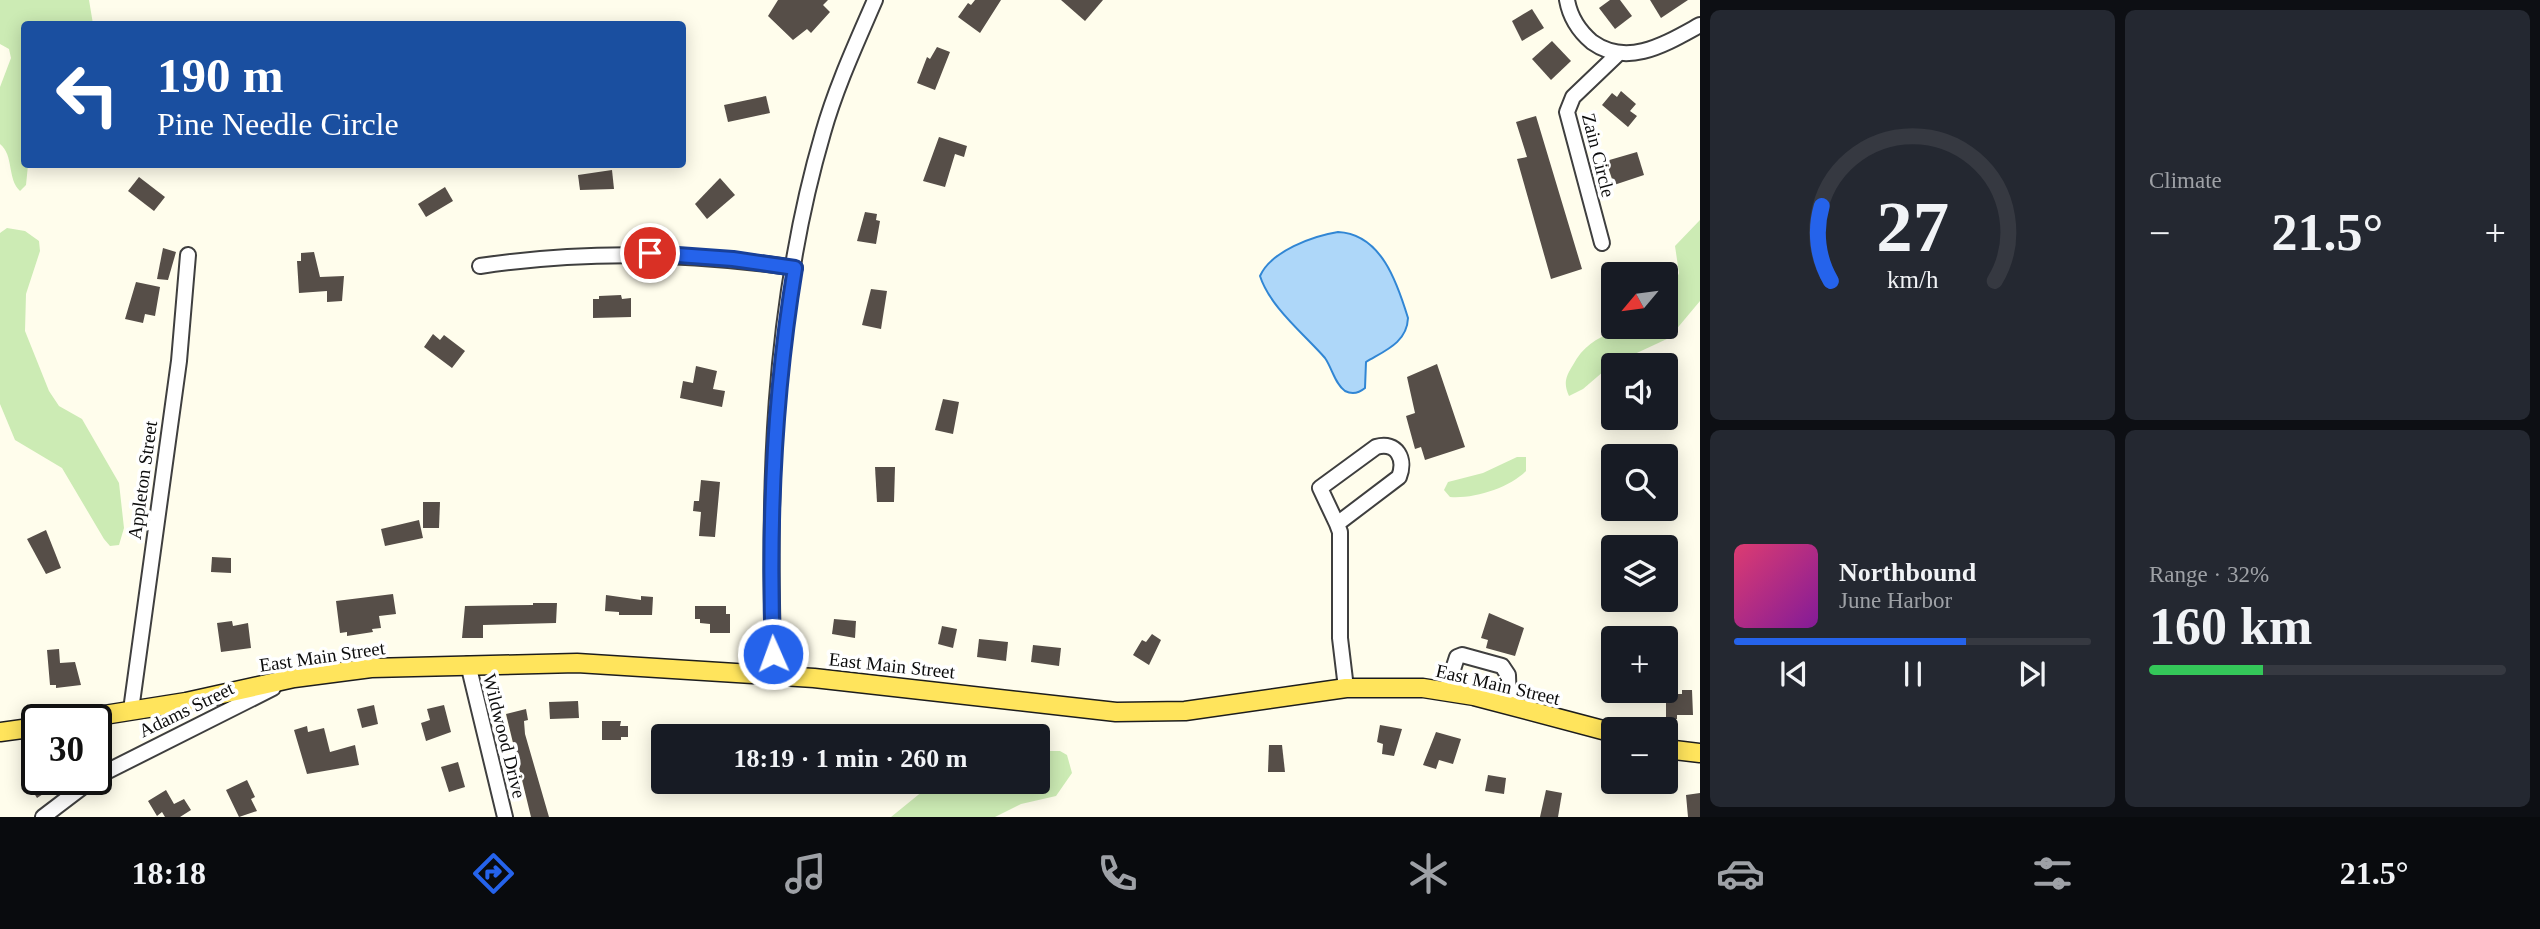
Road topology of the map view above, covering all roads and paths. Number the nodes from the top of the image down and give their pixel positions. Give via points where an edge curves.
1 (875, 0) edge
2 (1567, 0) edge
3 (1700, 24) edge
4 (1619, 52) junction
5 (1602, 243) dead end
6 (187, 255) dead end
7 (480, 266) dead end
8 (795, 268) junction
9 (1337, 524) junction
10 (468, 664) junction
11 (774, 674) junction
12 (294, 678) junction
13 (1346, 688) junction
14 (1446, 691) junction
15 (1509, 705) junction
16 (131, 710) junction
17 (112, 713) edge
18 (21, 729) edge
19 (1601, 730) edge
20 (0, 732) edge
21 (1678, 750) edge
22 (1700, 753) edge
23 (112, 769) edge
24 (72, 795) edge
25 (43, 817) edge
26 (505, 817) edge

1 - 8 street via 823,132
2 - 4 street via 1572,17 1588,38
3 - 4 street via 1651,50
4 - 5 street, Zain Circle via 1573,97 1567,112
6 - 16 street, Appleton Street via 182,336
7 - 8 street via 624,252
8 - 11 street via 771,497
9 - 9 street via 1399,477 1401,455 1394,448 1376,447 1320,488
9 - 13 street
10 - 11 main road, East Main Street via 630,665
10 - 12 main road, East Main Street via 371,668
10 - 26 street, Wildwood Drive
11 - 13 main road, East Main Street via 1082,710 1145,712 1220,708
12 - 16 main road, East Main Street
12 - 23 street, Adams Street
13 - 14 main road, East Main Street
14 - 15 main road, East Main Street
14 - 15 street via 1462,654 1502,666 1508,675
15 - 19 main road, East Main Street
16 - 17 main road, East Main Street
18 - 20 main road
21 - 22 main road
24 - 25 street, Adams Street

